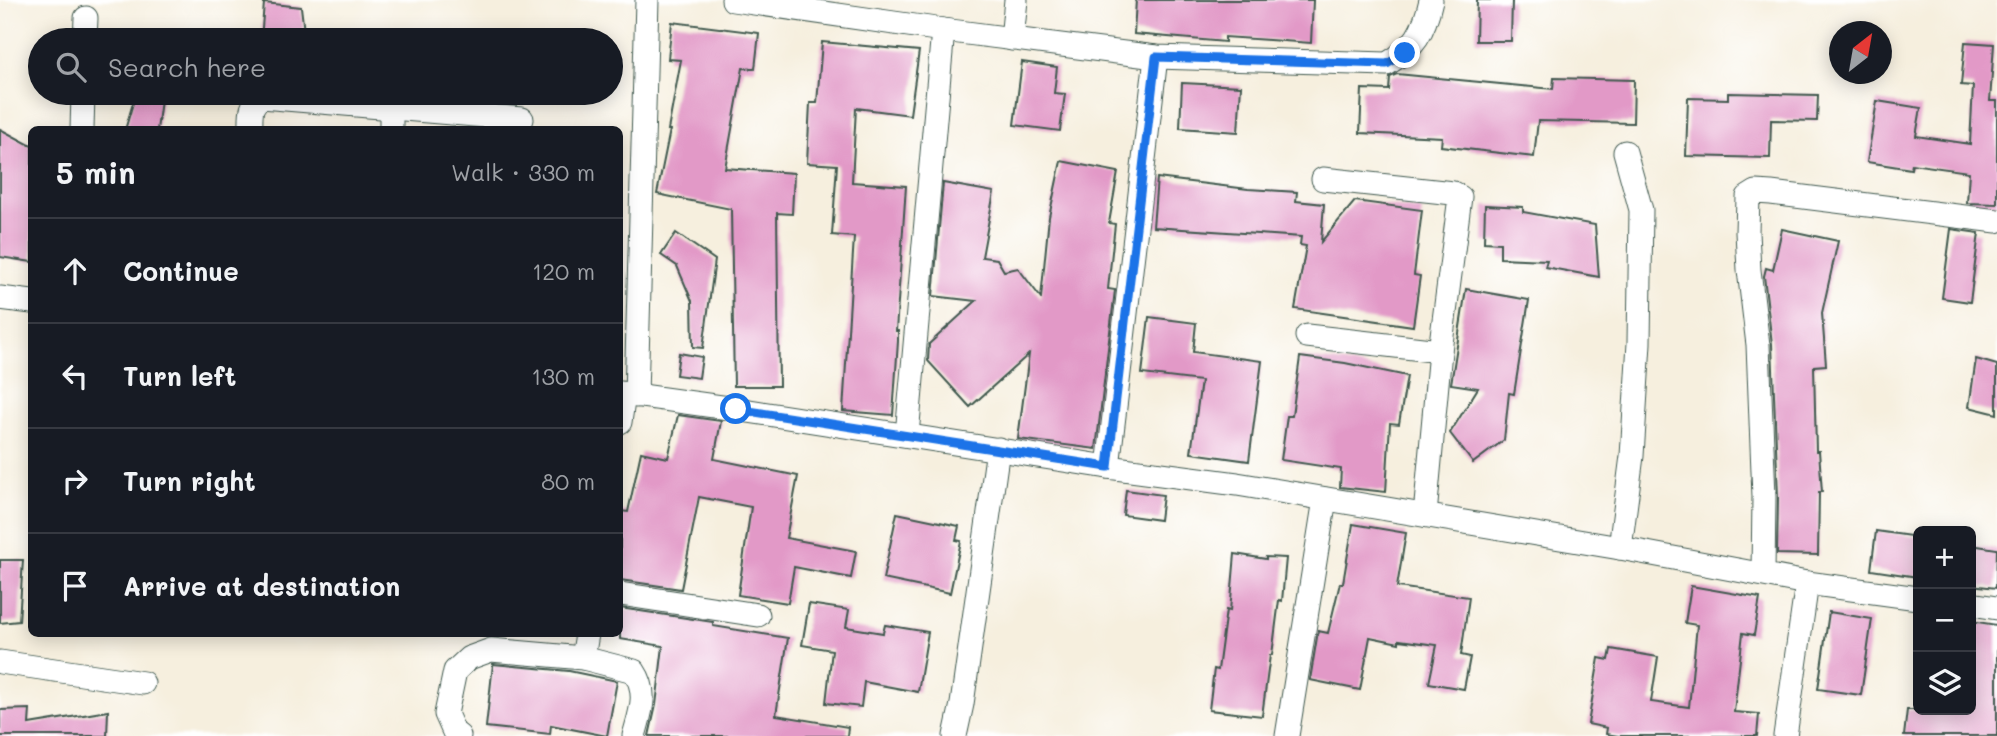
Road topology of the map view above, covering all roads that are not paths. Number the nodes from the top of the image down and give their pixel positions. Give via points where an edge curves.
1 (647, 0) edge
2 (733, 0) edge
3 (1016, 0) edge
4 (1431, 0) edge
5 (943, 30) junction
6 (1012, 39) junction
7 (1156, 57) junction
8 (83, 105) edge
9 (253, 105) edge
10 (377, 105) edge
11 (391, 106) junction
12 (522, 119) dead end
13 (82, 126) edge
14 (251, 126) edge
15 (391, 126) edge
16 (1625, 152) dead end
17 (1323, 179) dead end
18 (1997, 221) edge
19 (0, 298) edge
20 (28, 302) edge
21 (1307, 336) dead end
22 (1440, 351) junction
23 (626, 394) edge
24 (907, 435) junction
25 (998, 449) junction
26 (1108, 467) junction
27 (1325, 499) junction
28 (1425, 515) junction
29 (1620, 548) junction
30 (1763, 573) junction
31 (1807, 583) junction
32 (623, 594) edge
33 (1913, 597) edge
34 (1976, 605) edge
35 (1997, 608) edge
36 (758, 615) dead end
37 (586, 637) edge
38 (583, 658) junction
39 (0, 662) edge
40 (143, 683) dead end
41 (459, 736) edge
42 (634, 736) edge
43 (955, 736) edge
44 (1287, 736) edge
45 (1785, 736) edge

1 - 23 street
2 - 5 street
3 - 6 street
4 - 7 street via 1417,40 1387,64
5 - 6 street
5 - 24 street
6 - 7 street
7 - 26 street
8 - 13 street
9 - 14 street
10 - 11 street
11 - 12 street
11 - 15 street
16 - 29 street via 1641,210 1632,456
17 - 22 street via 1460,197
18 - 30 street via 1771,193 1756,192 1748,197 1746,232 1758,345
19 - 20 street
21 - 22 street
22 - 28 street
23 - 24 street
24 - 25 street
25 - 26 street
25 - 43 street
26 - 27 street
27 - 28 street
27 - 44 street
28 - 29 street
29 - 30 street
30 - 31 street
31 - 33 street
31 - 45 street
32 - 36 street
34 - 35 street
37 - 38 street
38 - 41 street via 491,650 468,658 455,671 446,714
38 - 42 street via 634,671 644,702
39 - 40 street

